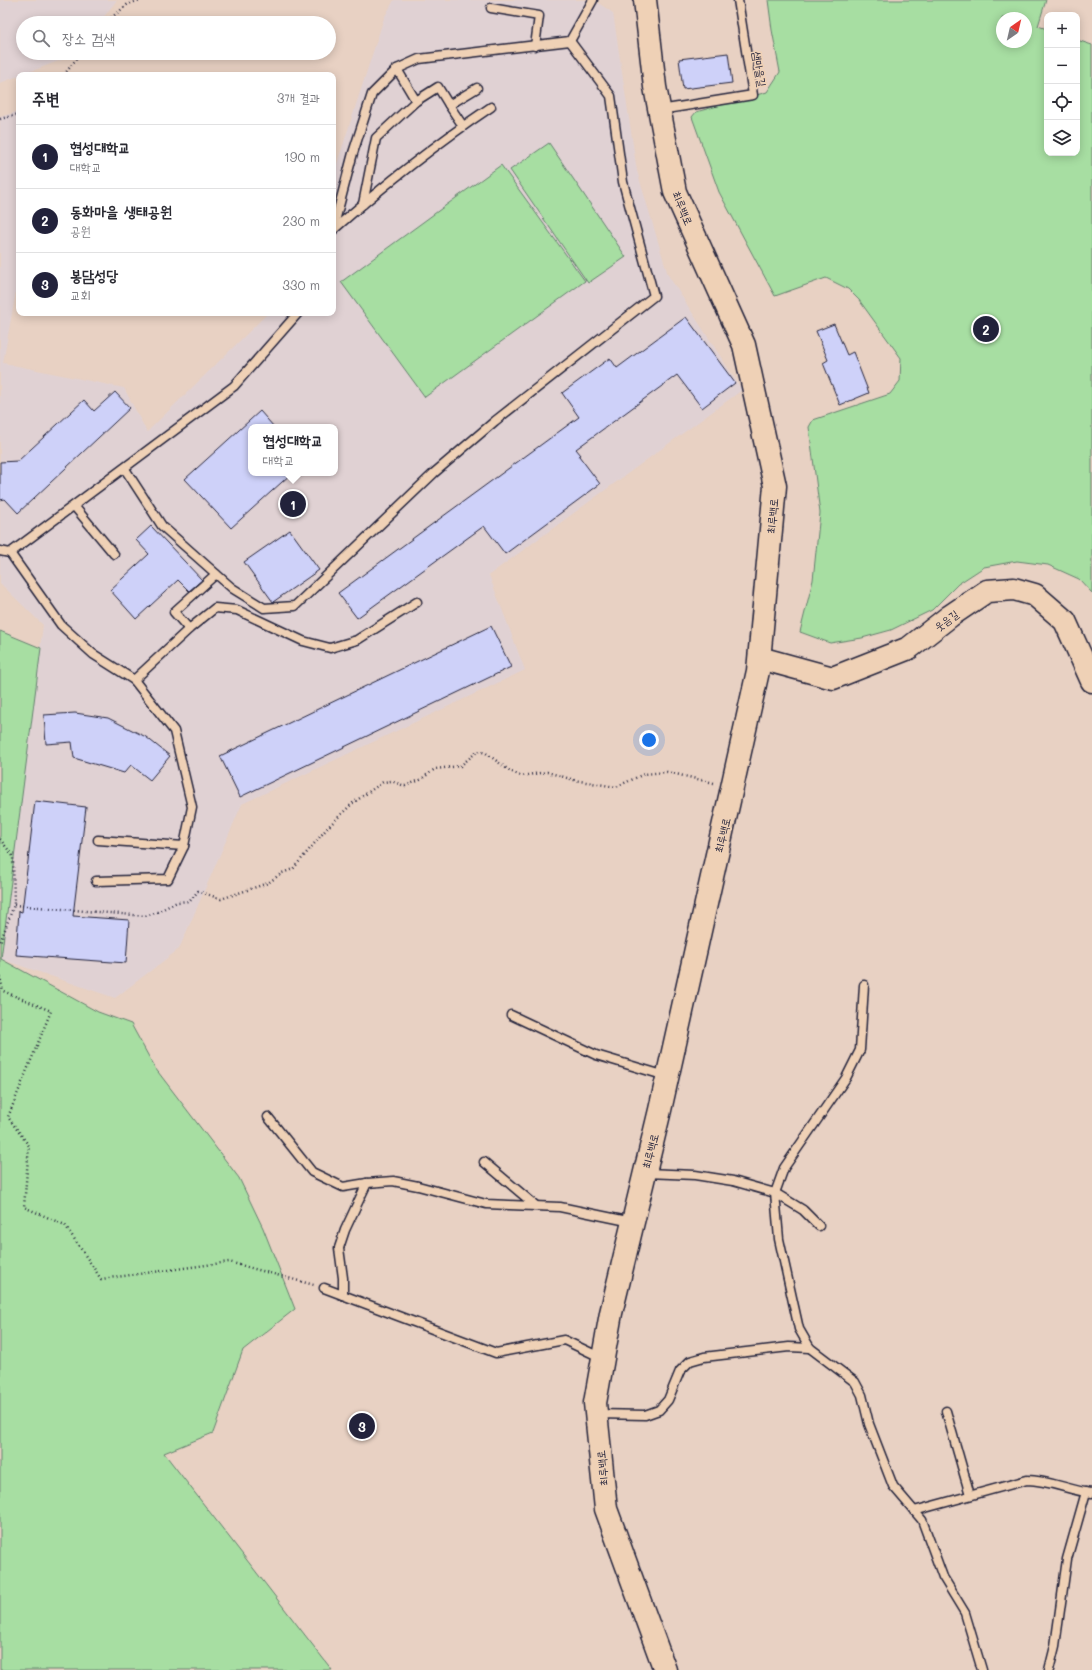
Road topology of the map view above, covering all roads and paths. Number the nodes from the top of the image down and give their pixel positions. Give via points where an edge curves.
1 (140, 0) edge
2 (593, 0) edge
3 (645, 0) edge
4 (738, 0) edge
5 (491, 8) dead end
6 (113, 16) edge
7 (570, 41) junction
8 (535, 46) junction
9 (76, 60) edge
10 (397, 69) junction
11 (66, 72) edge
12 (477, 88) dead end
13 (416, 101) junction
14 (449, 106) junction
15 (491, 107) dead end
16 (659, 110) junction
17 (16, 115) edge
18 (0, 119) edge
19 (463, 126) junction
20 (363, 204) junction
21 (336, 218) edge
22 (336, 226) edge
23 (295, 316) edge
24 (124, 469) junction
25 (74, 506) junction
26 (0, 551) edge
27 (10, 553) junction
28 (114, 554) dead end
29 (216, 574) junction
30 (418, 602) dead end
31 (189, 628) junction
32 (760, 658) junction
33 (134, 680) junction
34 (1092, 681) edge
35 (732, 788) junction
36 (0, 839) edge
37 (98, 840) dead end
38 (184, 846) junction
39 (96, 880) dead end
40 (14, 905) junction
41 (0, 943) edge
42 (0, 976) edge
43 (864, 985) dead end
44 (511, 1014) dead end
45 (668, 1076) junction
46 (268, 1117) dead end
47 (484, 1162) dead end
48 (645, 1173) junction
49 (366, 1183) junction
50 (775, 1193) junction
51 (535, 1205) junction
52 (633, 1222) junction
53 (819, 1226) dead end
54 (324, 1288) joint
55 (343, 1295) junction
56 (810, 1348) junction
57 (603, 1359) junction
58 (946, 1411) dead end
59 (596, 1414) junction
60 (1089, 1492) edge
61 (970, 1495) junction
62 (914, 1511) junction
63 (665, 1670) edge
64 (982, 1670) edge
65 (1049, 1670) edge

1 - 6 path via 128,4
2 - 7 lane
3 - 16 street, 최루백로 via 654,87
4 - 16 lane, 샘마을길 via 753,95
5 - 8 lane via 539,16
7 - 8 lane
7 - 29 lane via 611,96 623,182 654,296 495,421 445,464 295,606 264,608 232,588
8 - 10 lane via 419,60
9 - 11 path
10 - 13 lane
10 - 21 lane via 372,94
12 - 14 lane
13 - 14 lane via 438,87
13 - 20 lane via 376,138
14 - 19 lane
15 - 19 lane
16 - 32 street, 최루백로 via 675,192 744,345 775,486
17 - 18 path
19 - 20 lane
20 - 22 lane
23 - 24 lane via 234,386
24 - 25 lane
24 - 29 lane via 162,526
25 - 27 lane
25 - 28 lane
26 - 27 lane
27 - 33 lane via 61,625 93,654
29 - 31 lane via 174,612
30 - 31 lane via 357,640 330,648 303,641 237,610 215,608
31 - 33 lane
32 - 34 street, 웃음길 via 833,678 909,648 950,616 987,592 1014,589 1036,595 1065,621
32 - 35 street, 최루백로
33 - 38 lane via 174,731 192,807
35 - 40 path via 667,772 644,774 616,787 574,780 547,772 521,776 486,753 478,751 460,766 435,769 420,780 405,786 391,781 383,782 353,803 329,826 293,869 256,888 220,899 198,891 190,901 177,902 145,916
35 - 45 street, 최루백로
36 - 40 path via 13,856
37 - 38 lane
38 - 39 lane via 168,879
40 - 41 path
42 - 54 path via 3,991 51,1011 8,1117 29,1146 24,1207 65,1225 101,1279 229,1262
43 - 50 lane via 860,1050 846,1078 784,1168
44 - 45 lane via 596,1055
45 - 48 street, 최루백로
46 - 49 lane via 312,1172 343,1187
47 - 51 lane
48 - 50 lane via 695,1175 733,1181
48 - 52 street, 최루백로
49 - 51 lane via 393,1181 486,1204
49 - 55 lane via 339,1248
50 - 53 lane via 803,1210
50 - 56 lane via 779,1239 799,1329
51 - 52 lane via 583,1210
52 - 57 street, 최루백로 via 611,1313
54 - 55 lane
55 - 57 lane via 496,1353 564,1340
56 - 59 lane via 789,1347 704,1356 690,1361 680,1371 668,1400 659,1410 645,1415
56 - 62 lane via 855,1382 862,1395 869,1424 893,1486
57 - 59 street, 최루백로 via 595,1403
58 - 61 lane
59 - 63 street, 최루백로 via 606,1509
60 - 61 lane via 1040,1480 1028,1480
60 - 65 lane via 1067,1559 1055,1646
61 - 62 lane
62 - 64 lane via 922,1520 943,1577 965,1613

